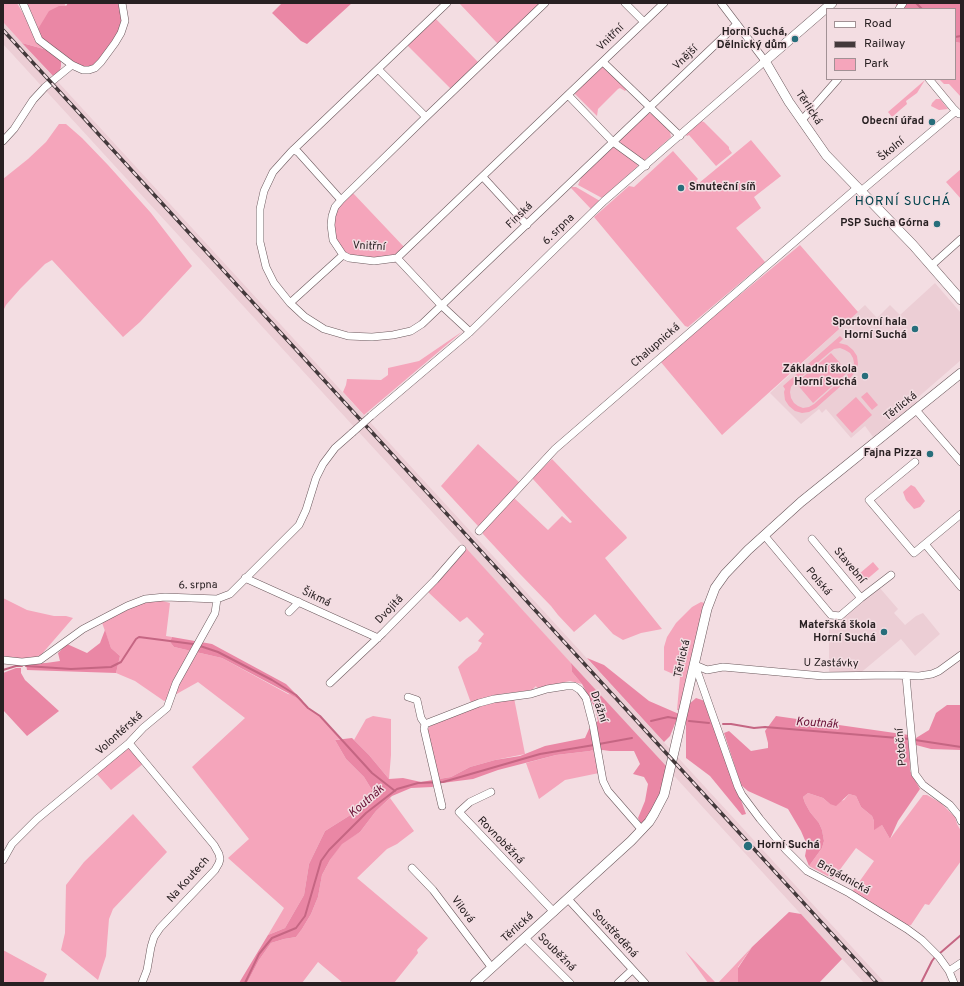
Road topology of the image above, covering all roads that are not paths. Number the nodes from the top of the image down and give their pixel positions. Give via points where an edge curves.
1 (23, 3) edge
2 (122, 3) edge
3 (447, 3) edge
4 (545, 3) edge
5 (625, 3) edge
6 (664, 3) edge
7 (721, 3) edge
8 (826, 8) edge
9 (644, 22) junction
10 (737, 24) junction
11 (764, 61) junction
12 (603, 62) junction
13 (72, 66) junction
14 (378, 69) junction
15 (837, 80) edge
16 (931, 80) edge
17 (568, 95) junction
18 (649, 108) junction
19 (959, 114) edge
20 (426, 117) junction
21 (802, 120) junction
22 (680, 136) junction
23 (3, 141) edge
24 (613, 142) junction
25 (293, 150) junction
26 (646, 166) junction
27 (483, 177) junction
28 (860, 189) junction
29 (341, 200) junction
30 (527, 224) junction
31 (961, 238) edge
32 (342, 255) junction
33 (398, 258) junction
34 (932, 265) junction
35 (961, 300) edge
36 (290, 303) junction
37 (442, 306) junction
38 (470, 332) junction
39 (961, 373) edge
40 (916, 410) junction
41 (915, 462) dead end
42 (961, 462) edge
43 (961, 514) edge
44 (479, 531) dead end
45 (764, 536) junction
46 (812, 539) dead end
47 (925, 544) junction
48 (462, 549) dead end
49 (891, 575) dead end
50 (246, 578) junction
51 (961, 587) edge
52 (861, 598) junction
53 (217, 599) junction
54 (299, 602) junction
55 (289, 612) dead end
56 (378, 638) junction
57 (961, 655) edge
58 (3, 660) edge
59 (695, 665) junction
60 (906, 676) junction
61 (330, 683) dead end
62 (408, 697) dead end
63 (425, 724) junction
64 (129, 743) junction
65 (491, 792) dead end
66 (442, 806) dead end
67 (961, 821) edge
68 (642, 830) junction
69 (3, 860) edge
70 (412, 868) dead end
71 (568, 899) junction
72 (554, 912) junction
73 (525, 938) junction
74 (961, 962) edge
75 (492, 968) junction
76 (632, 970) junction
77 (949, 970) junction
78 (142, 983) edge
79 (475, 983) edge
80 (570, 983) edge
81 (618, 983) edge
82 (645, 983) edge
83 (954, 983) edge

1 - 13 street via 39,40
2 - 13 street via 125,21 121,33 101,62 89,70
3 - 14 street, Finská
4 - 20 street, Vnitřní
5 - 9 street
6 - 9 street, Vnitřní
7 - 10 street
8 - 11 main road
9 - 12 street, Vnitřní
10 - 11 street
10 - 18 street, Vnější
11 - 21 main road, Těrlická
11 - 22 street, 6. srpna
12 - 17 street, Vnitřní
12 - 18 street
13 - 23 street via 33,100
14 - 20 street
14 - 25 street, Finská
15 - 21 street
16 - 19 street
17 - 24 street
17 - 27 street, Vnitřní
18 - 22 street
18 - 24 street, Vnější
19 - 28 street, Školní
20 - 29 street, Vnitřní
21 - 28 main road, Těrlická via 826,155
22 - 26 street, 6. srpna
24 - 26 street
24 - 30 street, Finská
25 - 29 street via 298,152
25 - 36 street, Finská via 273,172 260,209 260,242 266,267 274,283
26 - 38 street, 6. srpna via 604,201
27 - 30 street
27 - 33 street, Vnitřní
28 - 34 main road, Těrlická
28 - 44 street, Chalupnická via 555,449
29 - 32 street, Vnitřní via 332,216 332,230 333,240
30 - 37 street, Finská
31 - 34 street
32 - 33 street, Vnitřní via 374,261
32 - 36 street
33 - 37 street
34 - 35 main road, Těrlická
36 - 37 street, Finská via 305,318 324,329 348,336 372,337 411,330
37 - 38 street
38 - 50 street, 6. srpna, bridge via 335,448 316,478 299,525
39 - 40 main road, Těrlická
40 - 42 street
40 - 45 main road, Těrlická via 801,502
41 - 47 street via 869,500 914,553
43 - 47 street
45 - 52 street, Polská via 831,615 840,616
45 - 59 main road, Těrlická via 733,565 715,588
46 - 52 street, Stavební
47 - 51 street
48 - 56 street, Dvojitá
49 - 52 street, Stavební
50 - 53 street, 6. srpna via 230,594
50 - 54 street, Šikmá
53 - 58 street, 6. srpna via 145,599 83,629 40,660
53 - 64 street, Volontérská via 216,613 176,683 167,708
54 - 55 street
54 - 56 street, Šikmá
56 - 61 street, Dvojitá
57 - 60 street, U Zastávky via 932,674
59 - 60 street, U Zastávky via 707,670 723,667 823,676
59 - 68 main road, Těrlická via 664,795
59 - 77 street, Brigádnická via 738,788 760,819 807,871 849,893 907,929 931,948
60 - 67 street, Potoční via 915,774 923,785 950,805
62 - 63 street via 417,700
63 - 66 street
63 - 68 street, Drážní via 494,699 574,686 586,698 602,781
64 - 69 street, Volontérská via 37,819 12,844
64 - 78 street, Na Koutech via 214,845 220,859 215,870 154,937 148,970
65 - 72 street, Rovnoběžná via 470,802 458,812
68 - 71 main road, Těrlická
70 - 75 street, Vilová via 433,890
71 - 72 main road, Těrlická
71 - 76 street, Soustředěná
72 - 73 main road, Těrlická
73 - 75 main road, Těrlická
73 - 80 street, Souběžná
74 - 77 street
75 - 79 main road, Těrlická
76 - 81 street
76 - 82 street, Soustředěná
77 - 83 street, Brigádnická

